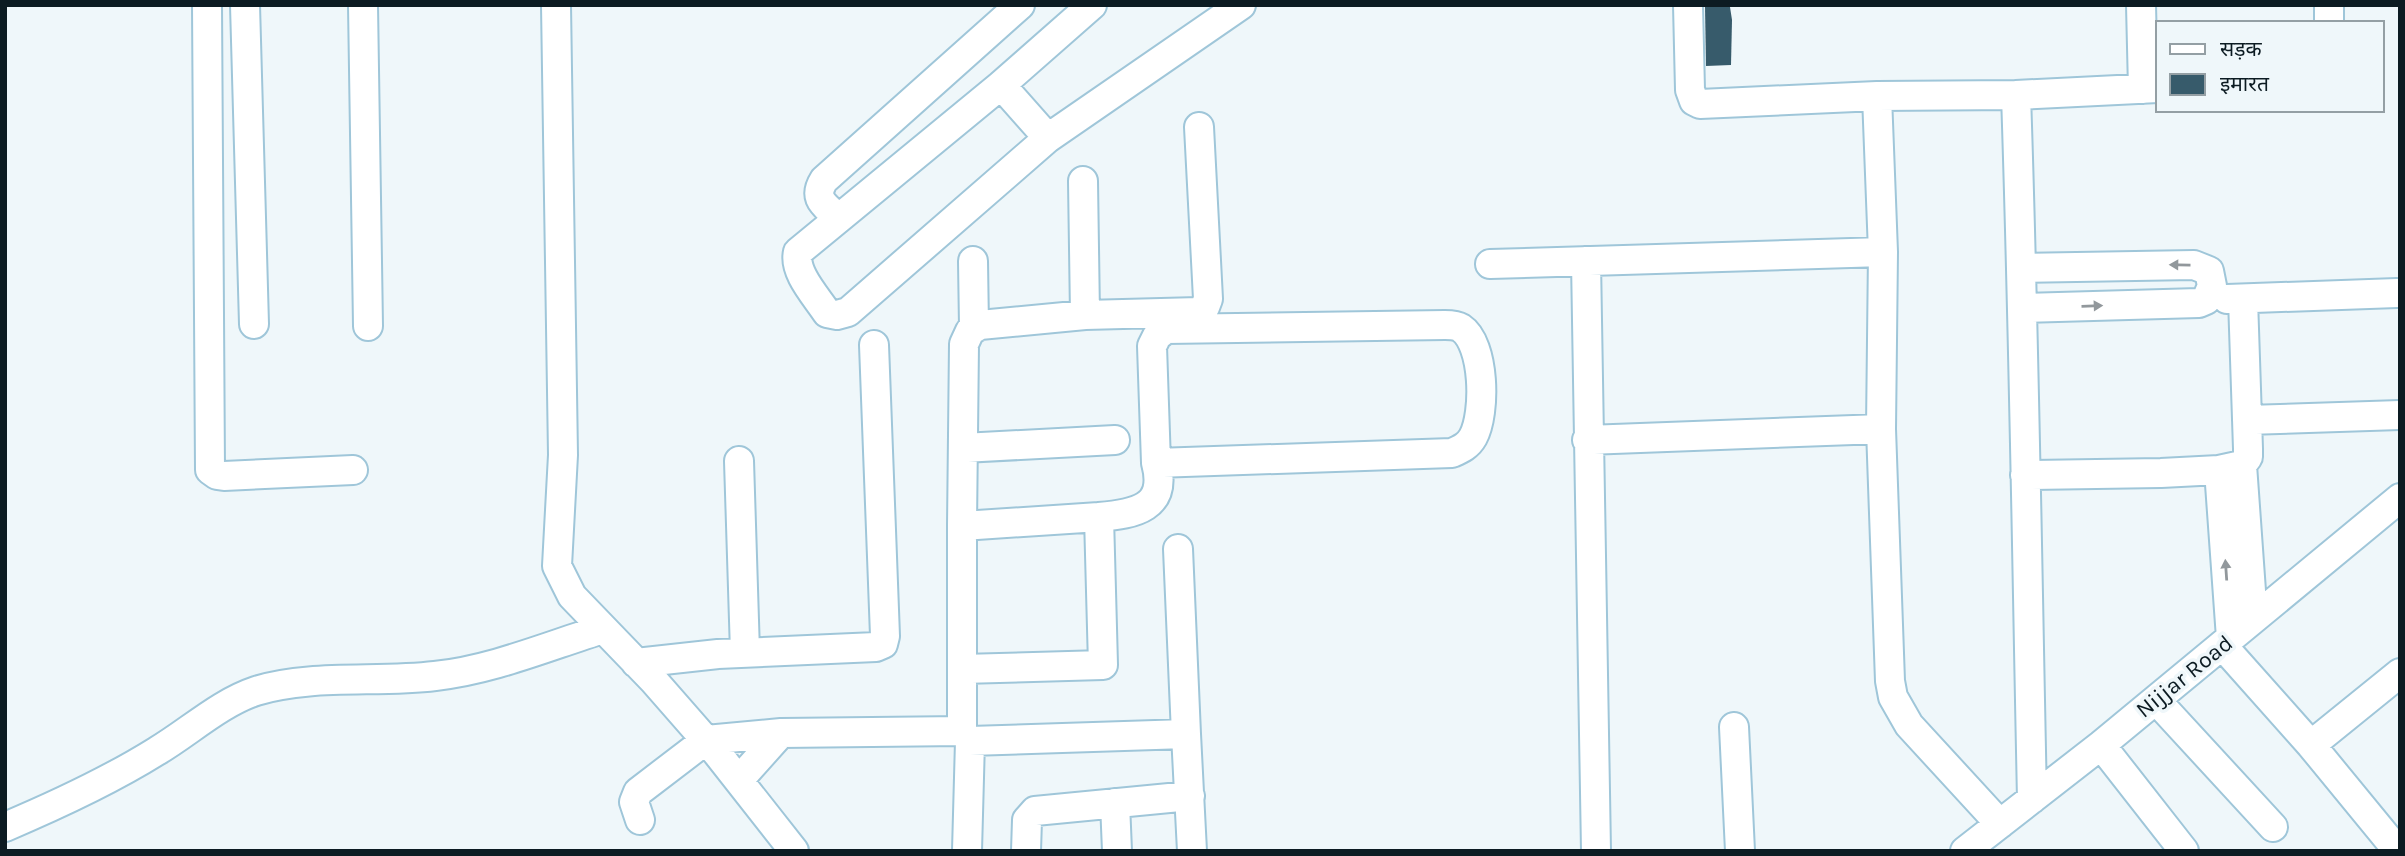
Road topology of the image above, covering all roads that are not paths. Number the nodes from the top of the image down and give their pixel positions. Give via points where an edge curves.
1 (207, 5) edge
2 (245, 5) edge
3 (363, 5) edge
4 (556, 5) edge
5 (1020, 5) edge
6 (1092, 5) edge
7 (1241, 5) edge
8 (1688, 5) edge
9 (2141, 5) edge
10 (1001, 85) junction
11 (2151, 88) edge
12 (2016, 94) junction
13 (1877, 96) junction
14 (1199, 127) dead end
15 (1048, 138) junction
16 (1083, 181) dead end
17 (838, 218) junction
18 (1882, 252) junction
19 (973, 261) dead end
20 (1586, 261) junction
21 (1490, 264) dead end
22 (2022, 268) junction
23 (2397, 293) dead end
24 (2243, 299) junction
25 (2206, 300) junction
26 (2024, 308) junction
27 (1085, 315) junction
28 (254, 324) dead end
29 (368, 326) dead end
30 (974, 327) junction
31 (874, 345) dead end
32 (2400, 415) edge
33 (2247, 420) junction
34 (1881, 429) junction
35 (1115, 440) dead end
36 (1587, 440) junction
37 (963, 448) junction
38 (739, 461) dead end
39 (1156, 463) junction
40 (2231, 467) junction
41 (353, 470) dead end
42 (2025, 475) junction
43 (2400, 498) edge
44 (1099, 517) junction
45 (962, 526) junction
46 (1178, 549) dead end
47 (2253, 619) junction
48 (603, 629) junction
49 (2227, 642) junction
50 (745, 652) junction
51 (636, 663) junction
52 (962, 669) junction
53 (2400, 673) edge
54 (2156, 700) junction
55 (1734, 727) dead end
56 (781, 733) junction
57 (1186, 734) junction
58 (706, 740) junction
59 (2101, 745) junction
60 (2311, 745) junction
61 (739, 780) junction
62 (1190, 796) junction
63 (2032, 799) junction
64 (1115, 803) junction
65 (640, 820) dead end
66 (2000, 824) junction
67 (5, 827) edge
68 (2273, 827) dead end
69 (2395, 839) edge
70 (2173, 847) edge
71 (794, 851) edge
72 (967, 851) edge
73 (1026, 851) edge
74 (1117, 851) edge
75 (1192, 851) edge
76 (1596, 851) edge
77 (1740, 851) edge
78 (1965, 851) edge

1 - 41 street via 210,470 224,476
2 - 28 street
3 - 29 street
4 - 48 street via 563,456 557,566 572,596
5 - 17 street via 824,180 818,195
6 - 10 street
7 - 15 street
8 - 13 street via 1694,102
9 - 11 street
10 - 15 street
10 - 17 street
11 - 12 street
12 - 13 street
12 - 22 street
13 - 18 street
14 - 27 street via 1205,307 1199,312
15 - 17 street via 848,312 837,316 827,313 801,274 797,256
16 - 27 street
18 - 20 street
18 - 34 street
19 - 30 street
20 - 21 street
20 - 36 street
25 -> 22 street via 2212,286 2208,271 2194,265
22 - 26 street
23 - 24 street
24 - 25 street
24 - 33 street
26 -> 25 street
26 - 42 street
27 - 30 street
30 - 37 street via 964,344
31 - 50 street via 883,643 876,647
32 - 33 street
33 - 40 street via 2248,457
34 - 36 street
34 - 66 street via 1893,697 1909,725
35 - 37 street
36 - 76 street
37 - 45 street
38 - 50 street
39 - 39 street via 1152,346 1166,329 1445,324 1459,326 1474,346 1481,386 1477,425 1468,443 1452,453
39 - 44 street via 1158,493 1145,506 1127,515
40 - 42 street
40 - 47 street
49 -> 40 street
42 - 63 street
43 - 47 street, Nijjar Road
44 - 45 street
44 - 52 street via 1103,665
45 - 52 street
46 - 57 street
47 - 49 street, Nijjar Road
48 - 51 street
48 - 67 street via 437,676 306,682 253,692 156,752
49 - 54 street, Nijjar Road
49 - 60 street
50 - 51 street
51 - 58 street
52 - 56 street via 962,731
53 - 60 street
54 - 59 street, Nijjar Road
54 - 68 street
55 - 77 street
56 - 58 street
56 - 61 street
57 - 62 street
57 - 72 street via 970,741
58 - 61 street
58 - 65 street via 638,792 634,802
59 - 63 street, Nijjar Road
59 - 70 street
60 - 69 street
61 - 71 street
62 - 64 street
62 - 75 street
63 - 66 street, Nijjar Road
64 - 73 street via 1035,811 1027,820
64 - 74 street
66 - 78 street, Nijjar Road

